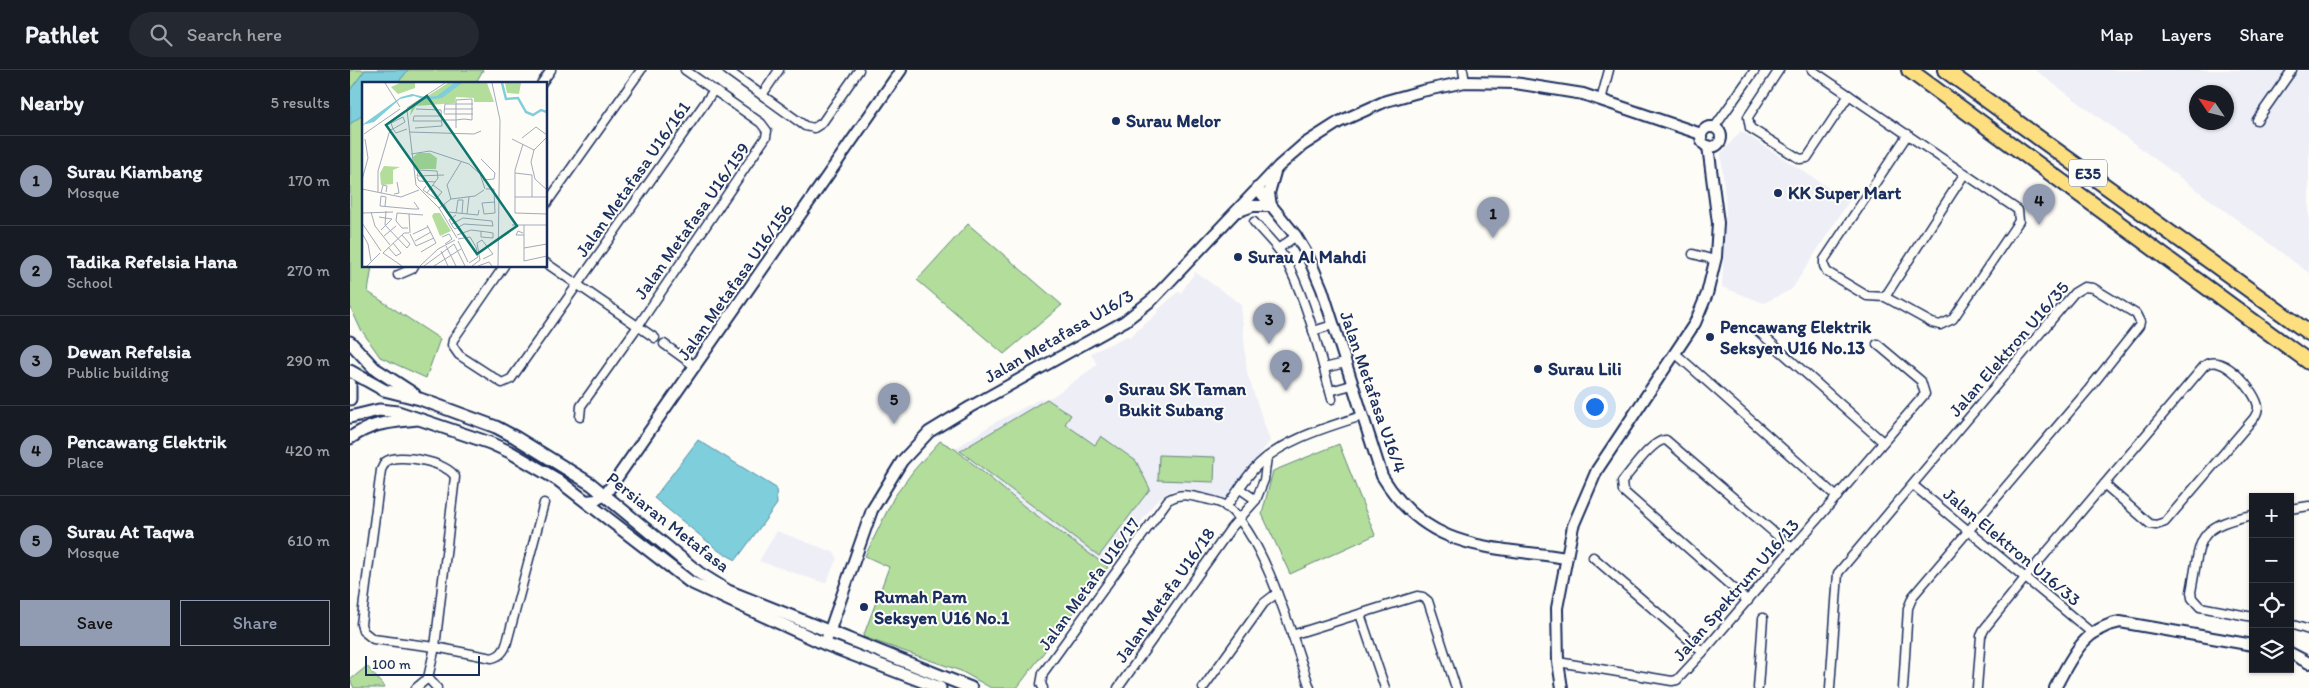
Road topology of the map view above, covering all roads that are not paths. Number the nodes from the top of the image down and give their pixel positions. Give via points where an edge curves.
1 (550, 70) edge
2 (640, 70) edge
3 (685, 70) edge
4 (727, 70) edge
5 (780, 70) edge
6 (859, 70) edge
7 (901, 70) edge
8 (1463, 70) edge
9 (1609, 70) edge
10 (1755, 70) edge
11 (1779, 70) edge
12 (1812, 70) edge
13 (1909, 70) edge
14 (1944, 70) edge
15 (2292, 70) edge
16 (542, 82) edge
17 (1464, 82) junction
18 (714, 90) junction
19 (762, 95) junction
20 (1849, 95) junction
21 (1601, 100) junction
22 (2256, 120) dead end
23 (1714, 128) junction
24 (1701, 134) junction
25 (1908, 134) junction
26 (1708, 146) junction
27 (1276, 169) junction
28 (1965, 174) junction
29 (1257, 188) junction
30 (548, 201) edge
31 (1271, 206) junction
32 (1235, 212) junction
33 (1254, 222) dead end
34 (1296, 236) junction
35 (1278, 249) junction
36 (1693, 254) dead end
37 (1715, 260) junction
38 (548, 264) edge
39 (413, 268) edge
40 (503, 268) edge
41 (398, 275) dead end
42 (578, 285) junction
43 (1885, 297) junction
44 (1333, 325) junction
45 (638, 326) junction
46 (1313, 331) junction
47 (1758, 331) dead end
48 (2309, 333) edge
49 (655, 338) dead end
50 (350, 342) edge
51 (664, 344) dead end
52 (1877, 344) dead end
53 (1676, 354) junction
54 (2309, 362) edge
55 (1345, 363) junction
56 (696, 367) junction
57 (1324, 368) junction
58 (350, 371) edge
59 (350, 384) edge
60 (1352, 385) junction
61 (350, 399) edge
62 (420, 399) junction
63 (1362, 416) junction
64 (350, 417) edge
65 (580, 417) dead end
66 (422, 419) junction
67 (350, 438) edge
68 (1883, 442) junction
69 (1268, 458) junction
70 (2104, 484) junction
71 (1913, 485) junction
72 (1240, 489) junction
73 (605, 495) junction
74 (1837, 496) junction
75 (586, 500) junction
76 (1256, 500) junction
77 (544, 503) dead end
78 (2309, 506) edge
79 (1226, 507) junction
80 (2294, 508) edge
81 (603, 514) junction
82 (2249, 516) edge
83 (1238, 520) junction
84 (1968, 530) junction
85 (1792, 548) junction
86 (1593, 556) dead end
87 (1566, 558) junction
88 (2025, 578) junction
89 (1277, 593) junction
90 (1748, 600) junction
91 (1360, 614) junction
92 (2249, 616) edge
93 (1763, 618) dead end
94 (2294, 625) edge
95 (830, 630) junction
96 (2309, 630) edge
97 (2092, 633) junction
98 (1292, 635) junction
99 (825, 644) junction
100 (2249, 644) edge
101 (435, 647) junction
102 (1703, 652) junction
103 (2294, 655) edge
104 (1558, 662) junction
105 (2309, 663) edge
106 (428, 678) junction
107 (416, 688) edge
108 (437, 688) edge
109 (940, 688) edge
110 (971, 688) edge
111 (1043, 688) edge
112 (1118, 688) edge
113 (1202, 688) edge
114 (1310, 688) edge
115 (1385, 688) edge
116 (1456, 688) edge
117 (1562, 688) edge
118 (1758, 688) edge
119 (1830, 688) edge
120 (1903, 688) edge
121 (1977, 688) edge
122 (2055, 688) edge

1 - 16 street
2 - 30 street
3 - 18 street
4 - 19 street
5 - 19 street
6 - 19 street via 822,123 814,128 805,126
7 - 56 street, Jalan Metafasa U16/156
8 - 17 street
9 - 21 street
10 - 23 street
11 - 20 street via 1748,117 1748,124 1800,159 1807,158
12 - 20 street
13 - 54 highway, E35
14 - 48 highway, E35
15 - 22 street
17 - 21 street, Jalan Metafasa U16/3 via 1515,83
17 - 27 street, Jalan Metafasa U16/3 via 1386,101 1339,122 1303,145
18 - 42 street, Jalan Metafasa U16/161
18 - 45 street, Jalan Metafasa U16/159 via 761,123 767,131 764,143
20 - 25 street
21 - 24 street, Jalan Metafasa U16/3
23 - 24 street via 1706,128
23 - 26 street via 1719,132 1720,140 1715,146
24 - 26 street via 1702,141
25 - 28 street
25 - 43 street via 1824,260 1827,272 1867,296
26 - 37 street via 1718,223
27 - 29 street, Jalan Metafasa U16/3
27 - 31 street via 1269,193
28 - 43 street
28 - 43 street via 2018,210 2019,221 1954,319 1948,323 1932,323
29 - 31 street, Jalan Metafasa U16/4
29 - 32 street, Jalan Metafasa U16/3
31 - 32 street via 1253,206
31 - 34 street, Jalan Metafasa U16/4
32 - 95 street, Jalan Metafasa U16/3 via 1153,299 1125,321 929,432 902,461 872,510
33 - 35 street
34 - 35 street
34 - 44 street, Jalan Metafasa U16/4 via 1322,289
35 - 46 street via 1289,266
36 - 37 street
37 - 53 street via 1707,294 1695,323
38 - 42 street
39 - 41 street
40 - 42 street, Jalan Metafasa U16/161 via 452,345 459,355 496,381 505,383 512,379
42 - 45 street
44 - 46 street
44 - 55 street, Jalan Metafasa U16/4
45 - 49 street
45 - 65 street, Jalan Metafasa U16/159 via 581,406
46 - 57 street
47 - 68 street
50 - 62 main road via 374,368
51 - 56 street
52 - 68 street, Jalan Spektrum U16/13 via 1921,381 1925,394
53 - 74 street
53 - 87 street via 1597,470 1573,526
55 - 57 street
55 - 60 street, Jalan Metafasa U16/4
56 - 73 street, Jalan Metafasa U16/156
57 - 60 street via 1331,395
58 - 62 main road, Persiaran Metafasa via 384,390
59 - 61 main road
60 - 63 street, Jalan Metafasa U16/4
62 - 73 main road, Persiaran Metafasa via 496,427
63 - 69 street via 1312,432
63 - 87 street, Jalan Metafasa U16/4 via 1382,476 1408,512 1427,526 1453,539
64 - 66 main road, Persiaran Metafasa via 379,410
66 - 67 main road via 367,426
66 - 75 main road, Persiaran Metafasa via 510,452
68 - 74 street, Jalan Spektrum U16/13
69 - 72 street via 1254,469
69 - 76 street
70 - 70 street via 2207,363 2216,362 2232,371 2256,402 2258,409 2254,418 2170,518 2161,524 2150,524
70 - 88 street
71 - 84 street, Jalan Elektron U16/33
71 - 84 street, Jalan Elektron U16/35 via 2079,288 2093,288 2136,314 2140,322 2137,331
71 - 119 street via 1838,573
72 - 76 street
72 - 79 street
73 - 75 street via 596,500
73 - 81 street
73 - 95 main road, Persiaran Metafasa via 699,573 728,591
74 - 85 street, Jalan Spektrum U16/13
75 - 81 main road, Persiaran Metafasa
76 - 83 street, Jalan Metafa U16/18
77 - 101 street via 505,648 492,658
78 - 80 street
79 - 83 street
79 - 111 street, Jalan Metafa U16/17 via 1185,494 1168,500 1043,673
81 - 99 main road, Persiaran Metafasa via 690,582
82 - 92 street via 2217,525 2206,533 2201,542 2191,592 2200,607
83 - 89 street via 1251,538
83 - 112 street, Jalan Metafa U16/18
84 - 88 street, Jalan Elektron U16/33
84 - 120 street via 1910,602
85 - 90 street, Jalan Spektrum U16/13
85 - 90 street via 1666,440 1658,441 1639,461 1622,482 1623,491
86 - 102 street
87 - 104 street via 1556,608
88 - 97 street, Jalan Elektron U16/33
88 - 121 street via 1983,632
89 - 98 street
89 - 113 street via 1264,603
90 - 102 street, Jalan Spektrum U16/13
91 - 98 street
91 - 115 street
91 - 116 street via 1423,597 1428,601
93 - 118 street
94 - 96 street
95 - 99 street, Jalan Metafasa U16/3
95 - 110 main road, Persiaran Metafasa
97 - 100 street via 2120,622
97 - 122 street via 2075,653
98 - 114 street
99 - 109 main road, Persiaran Metafasa
101 - 101 street via 373,639 362,630 381,470 385,462 394,457 446,467 453,472 456,482
101 - 106 street
102 - 104 street, Jalan Spektrum U16/13 via 1677,680 1672,681
103 - 105 street
104 - 117 street
106 - 107 street
106 - 108 street

